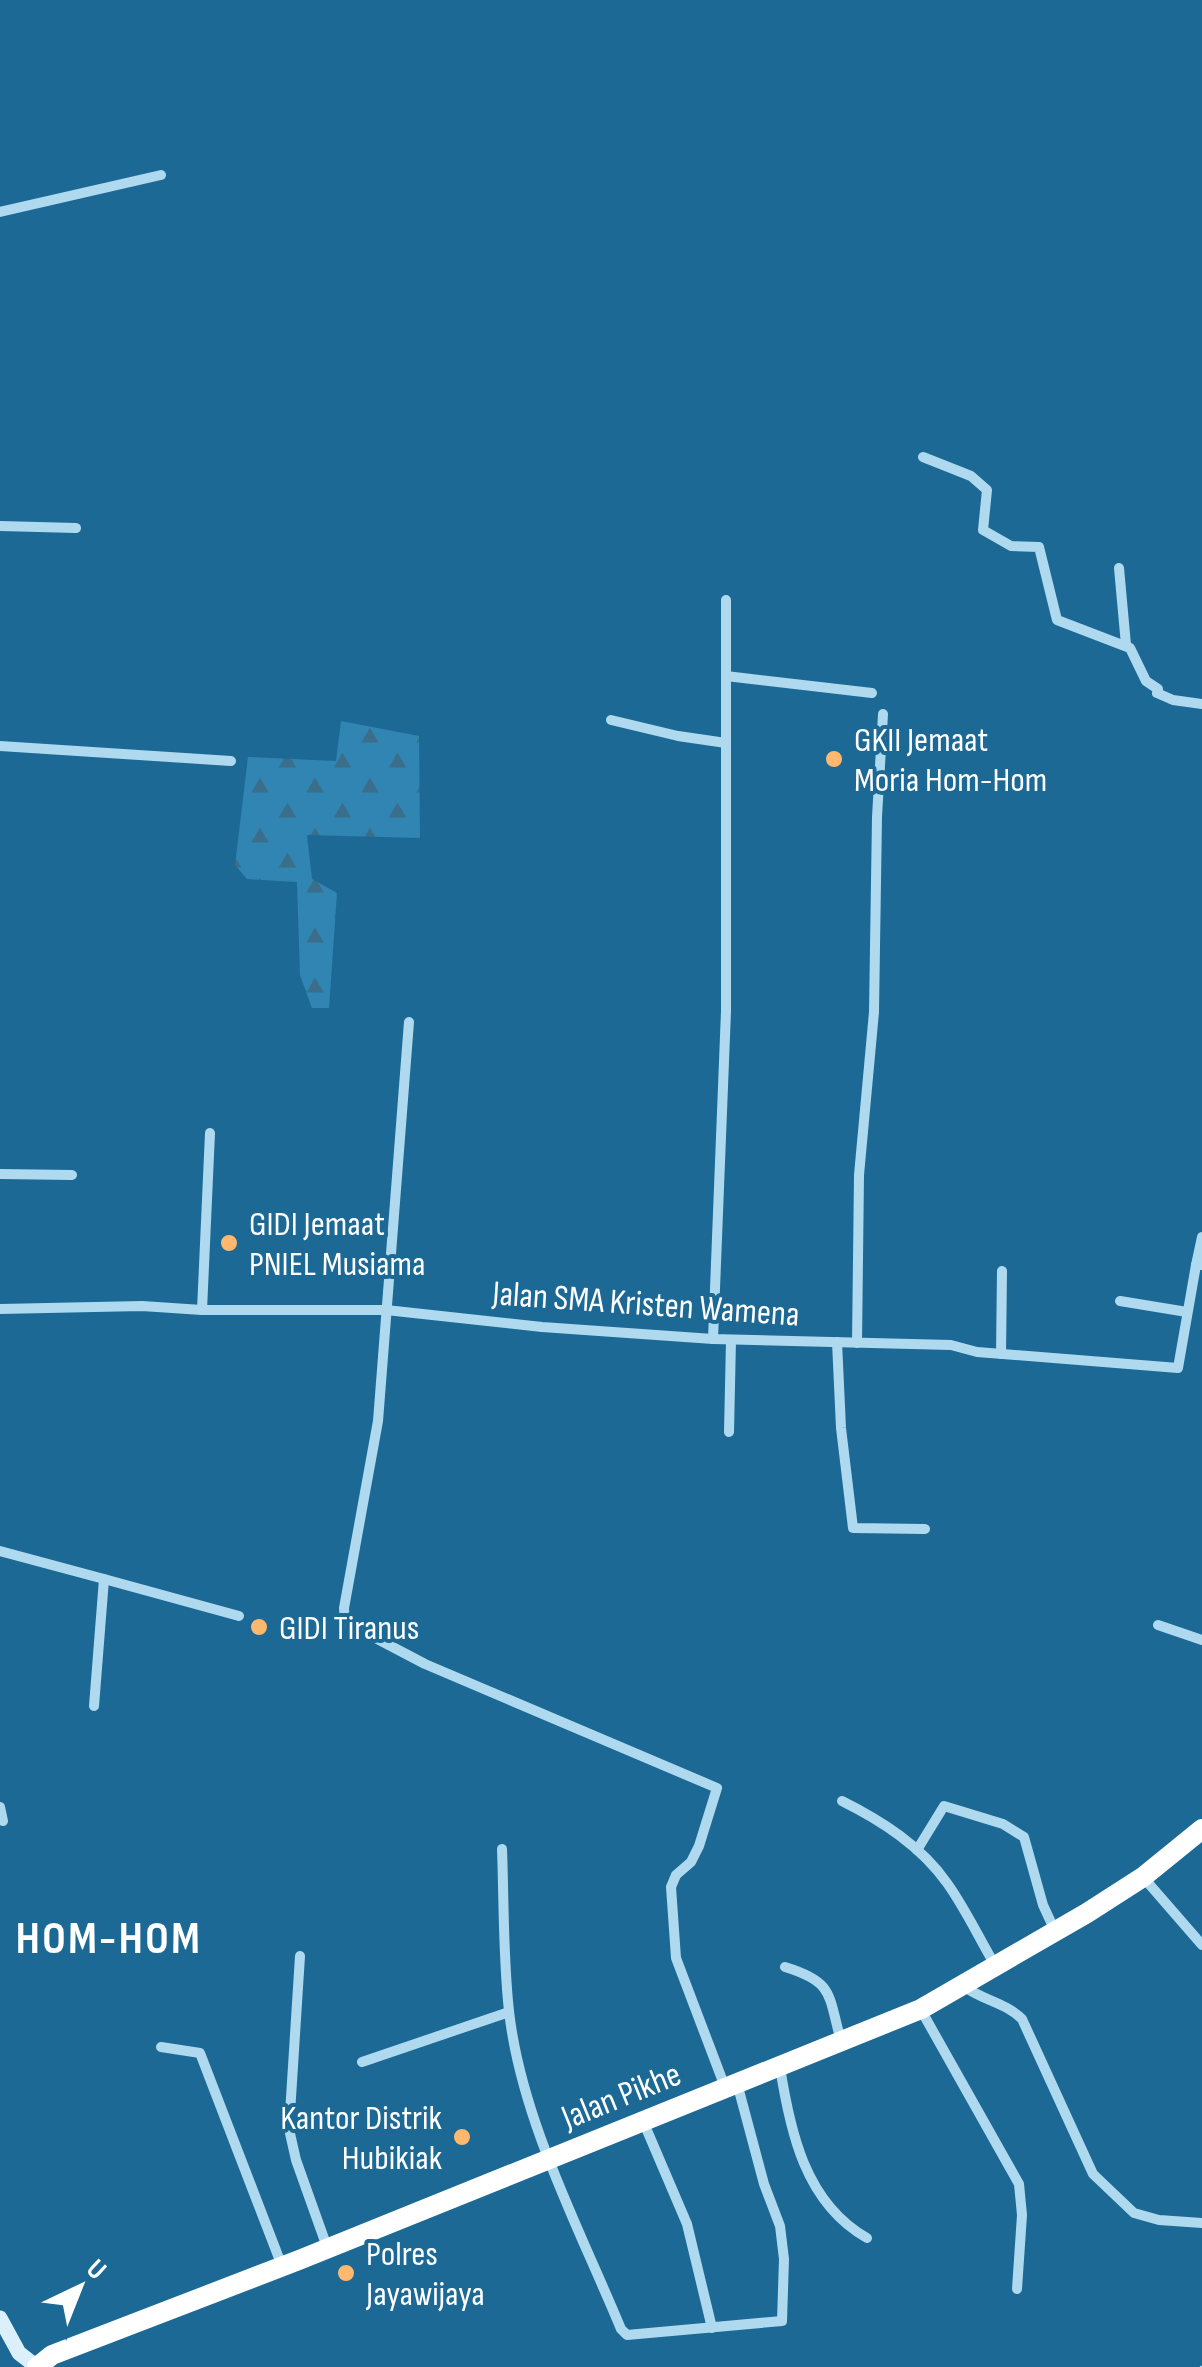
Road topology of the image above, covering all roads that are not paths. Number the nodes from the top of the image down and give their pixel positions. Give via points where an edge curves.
1 (161, 175) dead end
2 (0, 212) edge
3 (923, 457) dead end
4 (0, 526) edge
5 (76, 528) dead end
6 (1119, 568) dead end
7 (726, 600) dead end
8 (1126, 646) junction
9 (726, 676) junction
10 (872, 693) dead end
11 (1202, 704) edge
12 (883, 714) dead end
13 (611, 720) dead end
14 (726, 743) junction
15 (0, 746) edge
16 (231, 761) dead end
17 (408, 1022) dead end
18 (210, 1133) dead end
19 (0, 1174) edge
20 (72, 1174) dead end
21 (1202, 1237) edge
22 (1199, 1265) edge
23 (1002, 1271) dead end
24 (1120, 1300) dead end
25 (0, 1310) edge
26 (202, 1310) junction
27 (386, 1310) junction
28 (1187, 1312) junction
29 (713, 1340) junction
30 (731, 1340) junction
31 (837, 1342) junction
32 (858, 1343) junction
33 (1002, 1354) junction
34 (729, 1432) dead end
35 (925, 1529) dead end
36 (0, 1551) edge
37 (104, 1579) junction
38 (239, 1616) dead end
39 (1158, 1625) dead end
40 (1202, 1640) edge
41 (94, 1706) dead end
42 (842, 1800) dead end
43 (0, 1807) edge
44 (4, 1822) dead end
45 (1199, 1836) edge
46 (502, 1849) dead end
47 (917, 1850) junction
48 (1143, 1877) junction
49 (1055, 1931) junction
50 (1202, 1945) edge
51 (300, 1956) dead end
52 (994, 1964) junction
53 (785, 1967) dead end
54 (962, 1984) junction
55 (921, 2009) junction
56 (509, 2012) junction
57 (841, 2042) junction
58 (161, 2047) dead end
59 (362, 2062) dead end
60 (780, 2067) junction
61 (731, 2086) junction
62 (642, 2120) junction
63 (550, 2159) junction
64 (1202, 2223) edge
65 (867, 2238) dead end
66 (327, 2247) junction
67 (282, 2266) junction
68 (1017, 2289) dead end
69 (0, 2318) edge
70 (712, 2328) junction
71 (37, 2367) edge

1 - 2 street
3 - 8 street via 986,490 983,530 1012,546 1039,547 1057,620
4 - 5 street
6 - 8 street
7 - 9 street
8 - 11 street via 1157,693
9 - 10 street
9 - 14 street
12 - 32 street via 874,1012 859,1176
13 - 14 street
14 - 29 street via 726,1011
15 - 16 street
17 - 27 street
18 - 26 street
19 - 20 street
21 - 22 street, Jalan SMA Kristen Wamena
22 - 28 street, Jalan SMA Kristen Wamena
23 - 33 street
24 - 28 street
25 - 26 street, Jalan SMA Kristen Wamena
26 - 27 street, Jalan SMA Kristen Wamena
27 - 29 street, Jalan SMA Kristen Wamena
27 - 61 street via 378,1420 345,1622 425,1664 717,1788 692,1862 671,1887 676,1958
28 - 33 street, Jalan SMA Kristen Wamena via 1178,1368
29 - 30 street, Jalan SMA Kristen Wamena
30 - 31 street, Jalan SMA Kristen Wamena
30 - 34 street
31 - 32 street, Jalan SMA Kristen Wamena
31 - 35 street via 853,1528
32 - 33 street, Jalan SMA Kristen Wamena via 952,1345
36 - 37 street
37 - 38 street
37 - 41 street
39 - 40 street
42 - 47 street
43 - 44 street
45 - 48 highway, Jalan Pikhe
46 - 56 street
47 - 49 street via 944,1806 1002,1824 1024,1837
47 - 52 street via 946,1882
48 - 49 highway, Jalan Pikhe
48 - 50 street
49 - 52 highway, Jalan Pikhe
51 - 66 street via 290,2129
52 - 54 highway, Jalan Pikhe
53 - 57 street via 814,1976 826,1988
54 - 55 highway, Jalan Pikhe
54 - 64 street via 1022,2019 1093,2174 1134,2213
55 - 57 highway, Jalan Pikhe
55 - 68 street via 1020,2184
56 - 59 street
56 - 63 street
57 - 60 highway, Jalan Pikhe
58 - 67 street via 200,2053
60 - 61 highway, Jalan Pikhe
60 - 65 street via 798,2154 835,2214
61 - 62 highway, Jalan Pikhe
61 - 70 street via 780,2226 782,2321
62 - 63 highway, Jalan Pikhe
62 - 70 street via 687,2224
63 - 66 highway, Jalan Pikhe
63 - 70 street via 621,2330 627,2335
66 - 67 highway, Jalan Pikhe
67 - 71 highway, Jalan Pikhe via 52,2355
69 - 71 street via 20,2353

